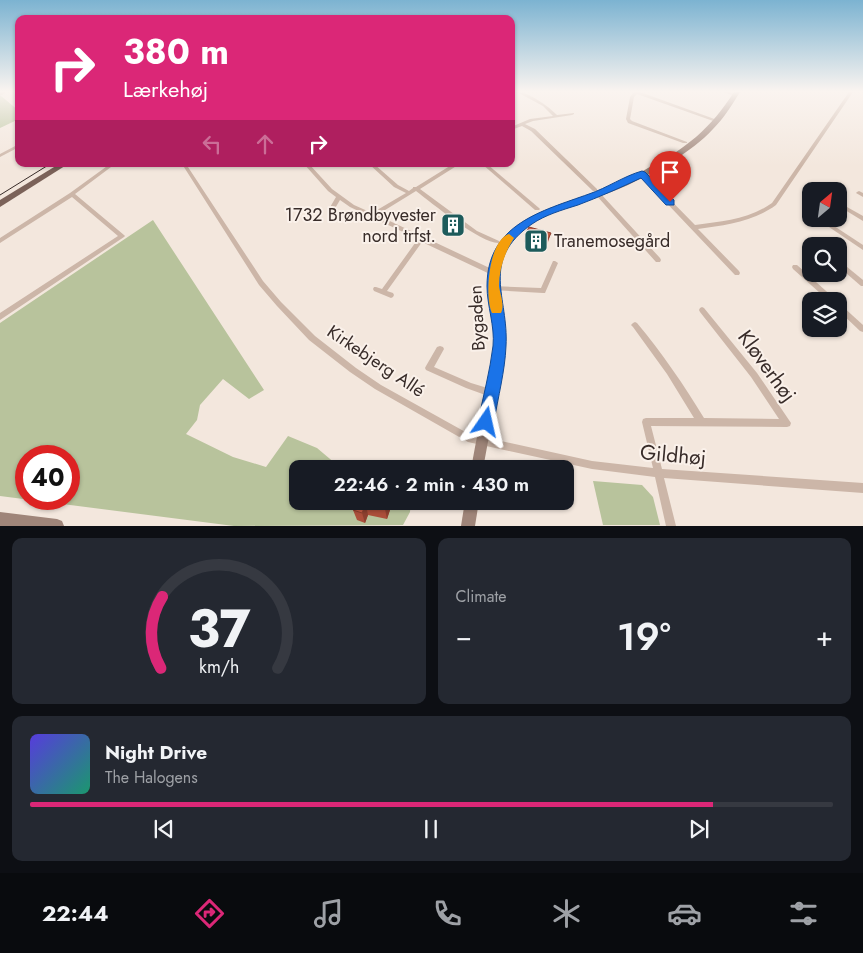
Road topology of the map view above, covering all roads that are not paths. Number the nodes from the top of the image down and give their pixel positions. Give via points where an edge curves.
1 (549, 117) edge
2 (628, 117) edge
3 (709, 117) edge
4 (720, 117) edge
5 (834, 117) edge
6 (718, 120) junction
7 (522, 124) junction
8 (515, 127) edge
9 (684, 142) dead end
10 (15, 147) edge
11 (0, 156) edge
12 (50, 167) edge
13 (59, 167) edge
14 (110, 167) edge
15 (186, 167) edge
16 (309, 167) edge
17 (374, 167) edge
18 (451, 167) edge
19 (488, 167) edge
20 (640, 175) junction
21 (415, 188) junction
22 (408, 192) junction
23 (596, 192) junction
24 (72, 194) junction
25 (339, 197) junction
26 (0, 198) edge
27 (0, 204) edge
28 (332, 209) dead end
29 (537, 209) dead end
30 (848, 210) edge
31 (372, 216) junction
32 (863, 219) edge
33 (694, 227) junction
34 (834, 228) edge
35 (420, 239) junction
36 (0, 241) edge
37 (497, 242) dead end
38 (863, 248) edge
39 (658, 260) dead end
40 (556, 263) dead end
41 (795, 267) dead end
42 (847, 271) edge
43 (494, 273) junction
44 (737, 273) dead end
45 (863, 284) edge
46 (493, 288) junction
47 (823, 292) edge
48 (391, 295) dead end
49 (702, 310) dead end
50 (847, 314) edge
51 (0, 317) edge
52 (635, 325) dead end
53 (863, 329) edge
54 (440, 348) dead end
55 (491, 393) junction
56 (700, 422) junction
57 (481, 442) junction
58 (478, 460) edge
59 (658, 473) junction
60 (863, 488) edge
61 (471, 510) edge
62 (0, 519) edge
63 (57, 526) edge
64 (468, 526) edge
65 (671, 526) edge

1 - 7 street
2 - 9 street via 630,122
3 - 6 street
4 - 6 street, Bygaden
5 - 33 street via 768,209 748,218
6 - 20 street, Bygaden via 693,145
7 - 8 street
7 - 23 street via 533,130
10 - 11 street
12 - 26 main road
13 - 27 main road
14 - 24 street
15 - 57 street, Kirkebjerg Allé via 261,283 312,338 390,394 459,434
16 - 25 street
17 - 22 street
18 - 21 street
19 - 29 street
20 - 23 street, Bygaden
20 - 33 street
21 - 22 street
21 - 37 street via 475,232
22 - 31 street
23 - 39 street
23 - 43 street, Bygaden via 542,214 519,228 504,245
24 - 36 street
24 - 51 street via 122,236
25 - 28 street
25 - 31 street
30 - 32 street
31 - 35 street
33 - 44 street
34 - 38 street
35 - 43 street
35 - 48 street via 380,291
40 - 46 street via 543,291
41 - 47 street
42 - 45 street
43 - 46 street, Bygaden
46 - 55 street, Bygaden via 500,347
49 - 56 street, Kløverhøj via 754,375 786,422
50 - 53 street
52 - 56 street via 676,379
54 - 55 street via 429,368
55 - 57 street, Bygaden
56 - 59 street, Kløverhøj via 646,422
57 - 58 street, Bygaden
57 - 59 street, Gildhøj via 592,465
59 - 60 street, Gildhøj
59 - 65 street
61 - 64 street
62 - 63 street

